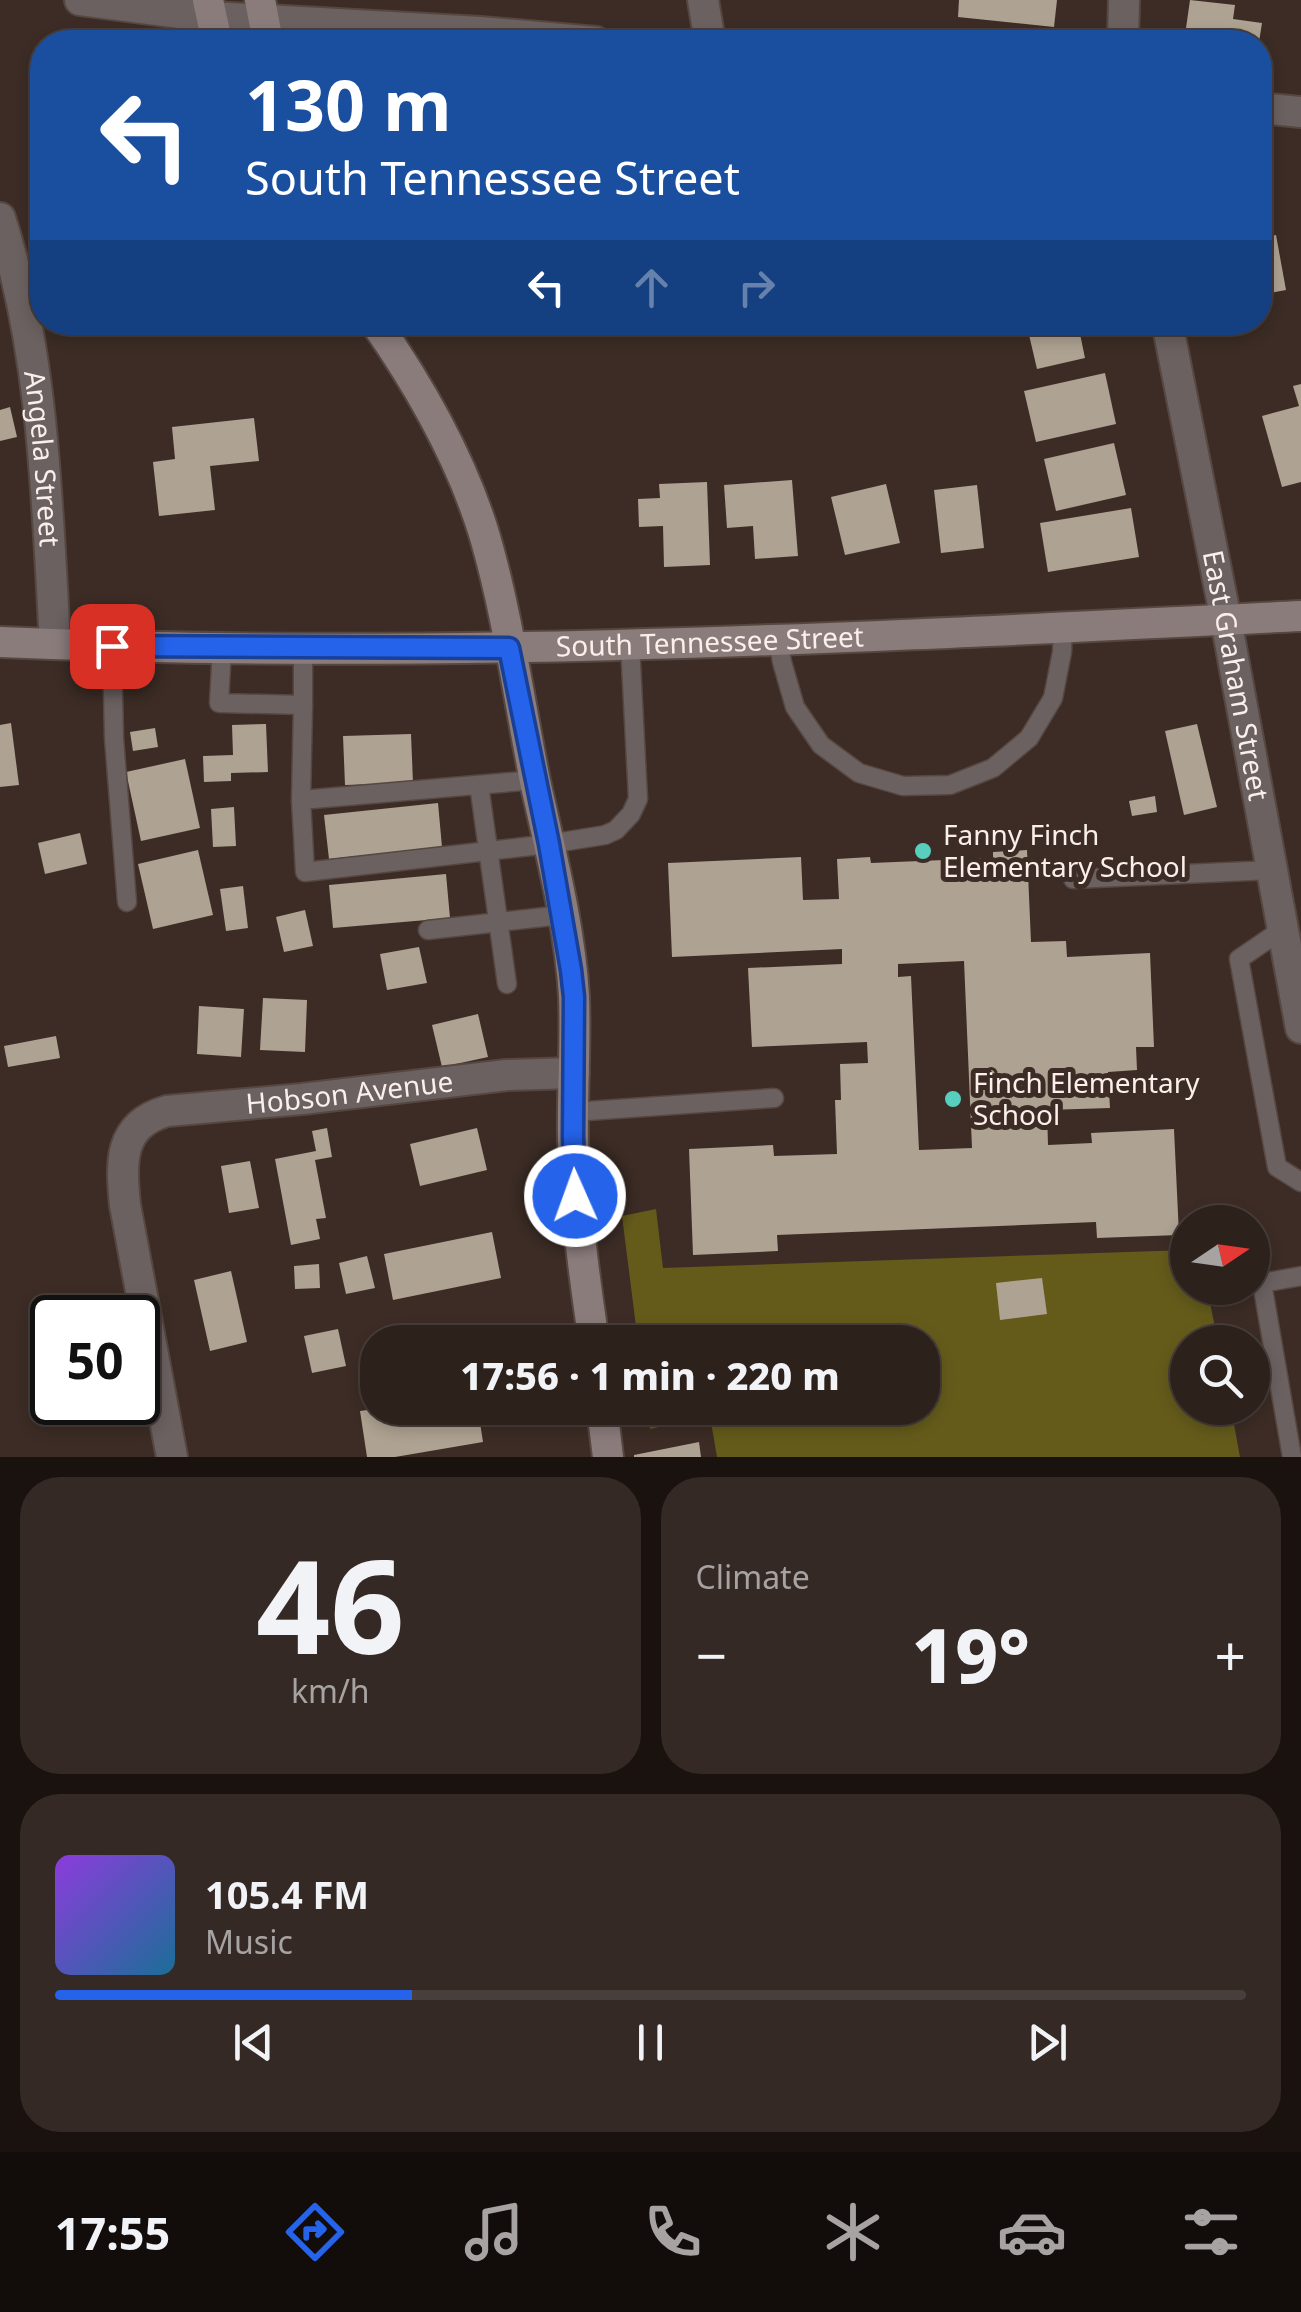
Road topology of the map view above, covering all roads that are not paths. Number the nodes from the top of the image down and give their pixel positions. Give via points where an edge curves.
1 (80, 0) edge
2 (703, 0) edge
3 (1124, 0) edge
4 (212, 20) edge
5 (264, 21) edge
6 (441, 30) edge
7 (708, 30) edge
8 (1123, 30) edge
9 (1272, 109) edge
10 (1301, 112) edge
11 (0, 218) edge
12 (383, 335) edge
13 (1171, 335) edge
14 (1301, 616) edge
15 (1226, 620) junction
16 (1063, 627) junction
17 (778, 638) junction
18 (0, 642) edge
19 (55, 644) junction
20 (630, 644) junction
21 (112, 646) junction
22 (222, 647) junction
23 (303, 648) junction
24 (509, 648) junction
25 (303, 705) junction
26 (536, 780) junction
27 (479, 785) junction
28 (301, 800) junction
29 (549, 844) junction
30 (488, 851) junction
31 (1272, 870) junction
32 (1073, 879) dead end
33 (127, 902) dead end
34 (562, 915) junction
35 (498, 922) junction
36 (1283, 929) junction
37 (428, 930) dead end
38 (507, 984) dead end
39 (1301, 1028) edge
40 (574, 1073) junction
41 (774, 1098) dead end
42 (573, 1112) junction
43 (1301, 1182) edge
44 (1301, 1276) edge
45 (592, 1325) edge
46 (604, 1425) edge
47 (172, 1457) edge
48 (608, 1457) edge
49 (1292, 1457) edge

1 - 4 street
2 - 7 street
3 - 8 street
4 - 5 street
5 - 6 street
9 - 10 street
11 - 19 street, Angela Street via 36,379
12 - 24 street via 466,485
13 - 15 street, East Graham Street
14 - 15 street, South Tennessee Street
15 - 16 street, South Tennessee Street
15 - 31 street, East Graham Street
16 - 17 street, South Tennessee Street
16 - 17 lane via 1053,698 1029,738 993,768 934,786 903,786 859,772 821,745 794,707
17 - 20 street, South Tennessee Street
18 - 19 street, South Tennessee Street
19 - 21 street, South Tennessee Street
20 - 24 street, South Tennessee Street
20 - 29 lane via 638,798 616,830
21 - 22 street, South Tennessee Street
21 - 33 lane
22 - 23 street, South Tennessee Street
22 - 25 lane via 219,703
23 - 24 street, South Tennessee Street
23 - 25 lane
24 - 26 street
25 - 28 lane
26 - 27 lane
26 - 29 street
27 - 28 lane
27 - 30 lane
28 - 30 lane via 305,872
29 - 30 lane
29 - 34 street
30 - 35 lane
31 - 32 lane
31 - 36 street, East Graham Street
34 - 35 lane
34 - 40 street via 574,997
35 - 37 lane
35 - 38 lane
36 - 39 street, East Graham Street
36 - 43 lane via 1239,959 1277,1167
40 - 42 street
40 - 47 street, Hobson Avenue via 167,1111 141,1123 123,1162 125,1205
41 - 42 lane
42 - 45 street via 576,1216
44 - 49 lane via 1262,1283
46 - 48 street

